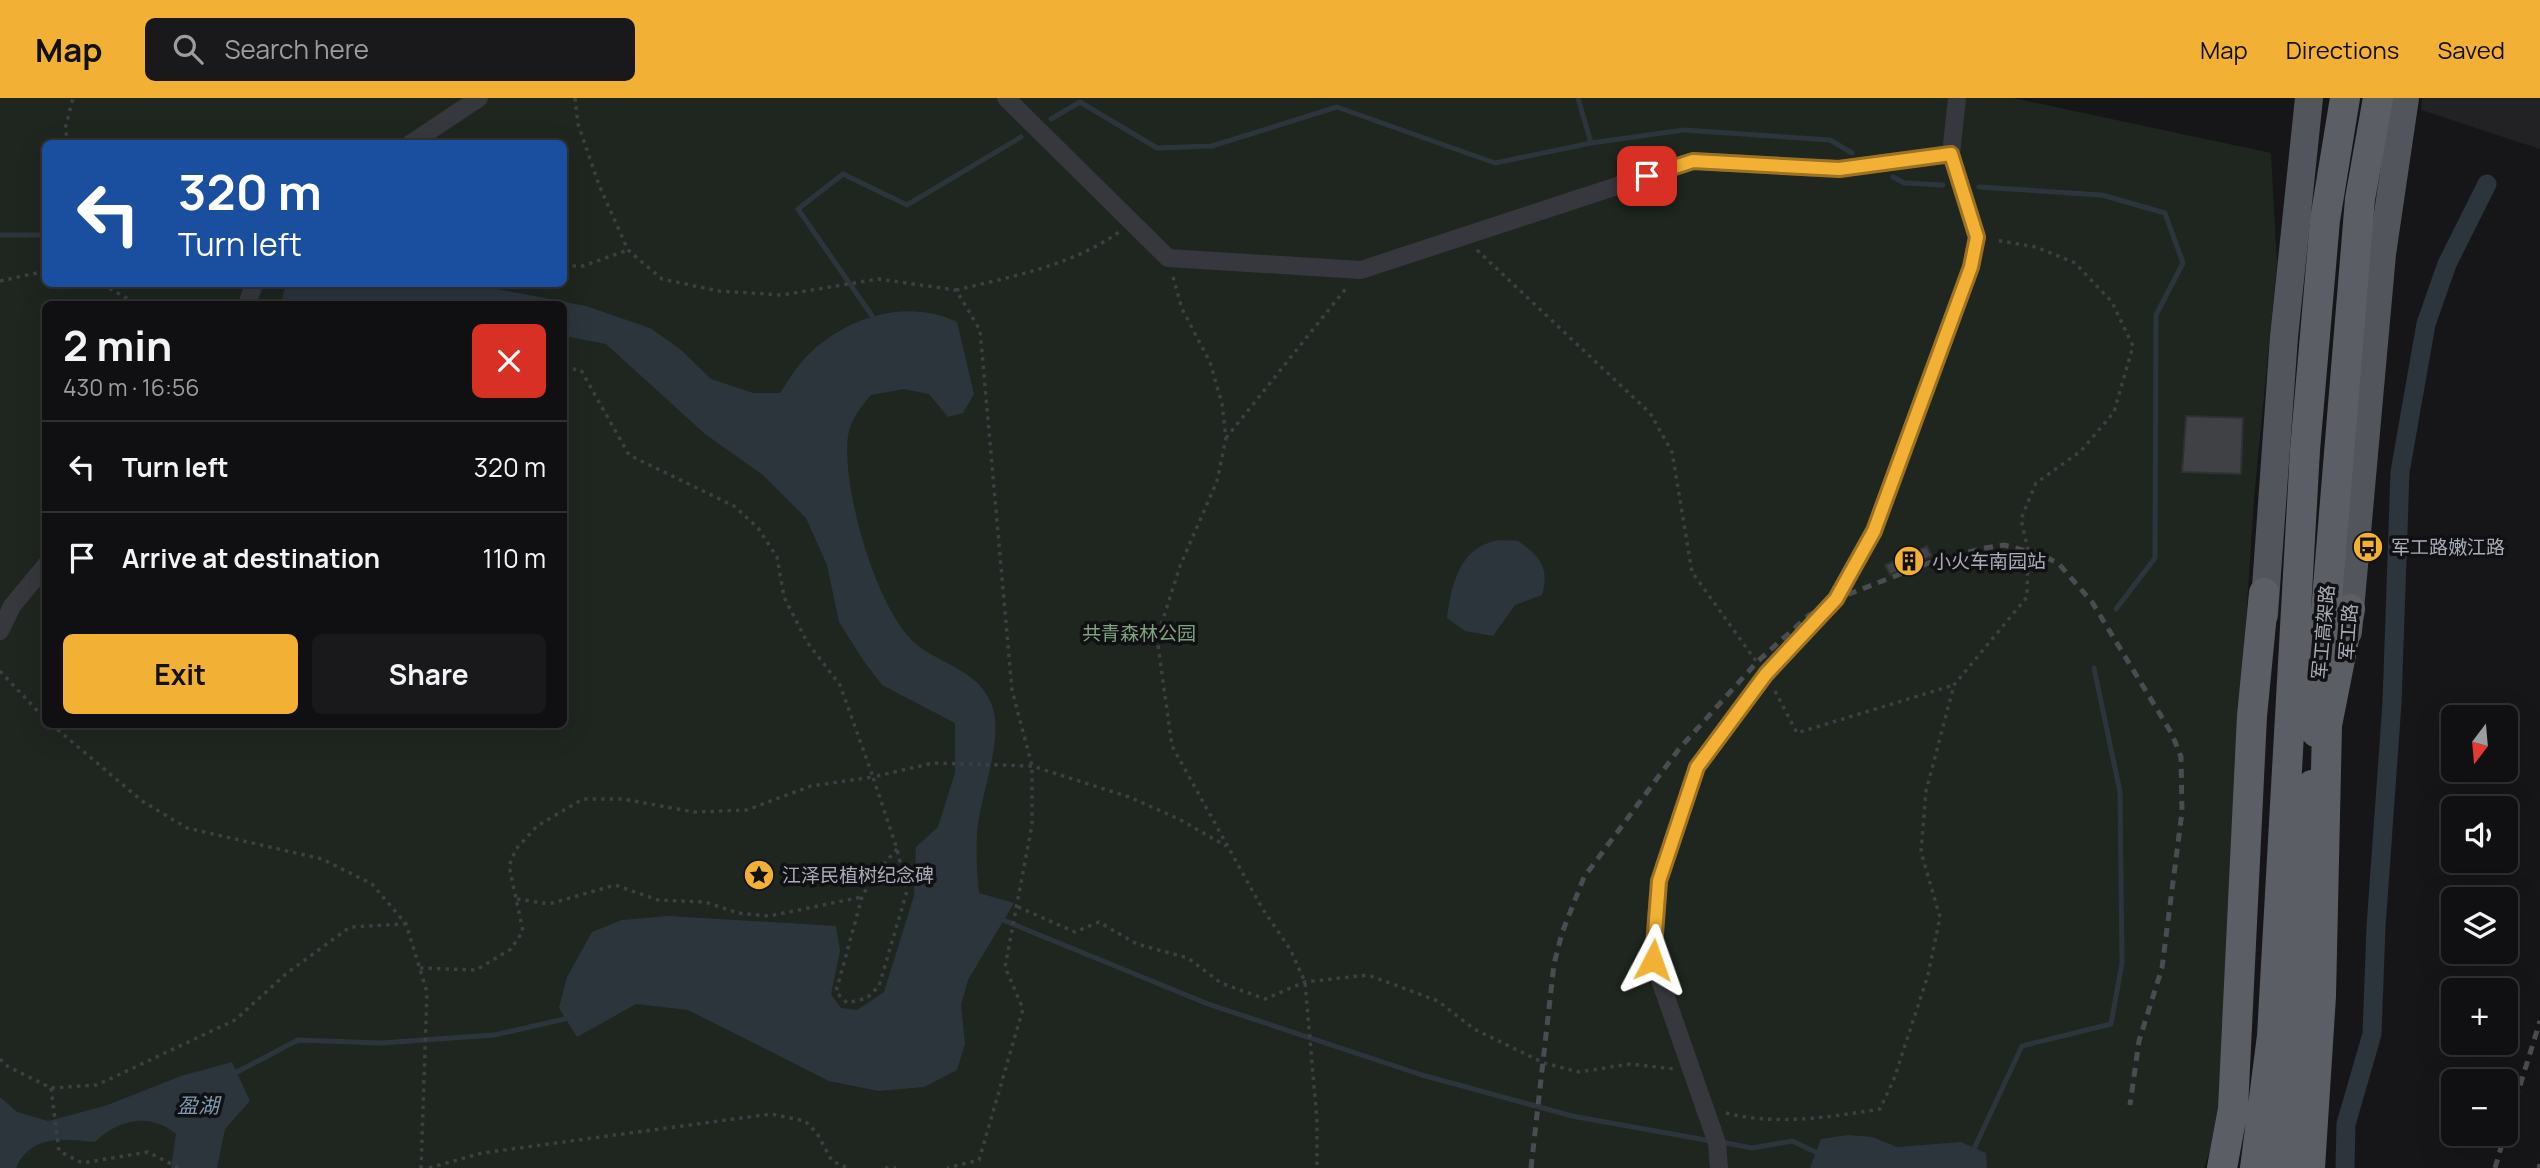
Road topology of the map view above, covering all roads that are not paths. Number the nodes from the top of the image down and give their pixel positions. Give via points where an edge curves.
1 (479, 98) edge
2 (1006, 98) edge
3 (1957, 98) edge
4 (2309, 98) edge
5 (2345, 98) edge
6 (2378, 98) edge
7 (2405, 98) edge
8 (416, 140) edge
9 (1951, 154) junction
10 (42, 570) edge
11 (2264, 593) junction
12 (2350, 609) junction
13 (0, 631) edge
14 (1719, 1168) edge
15 (2222, 1168) edge
16 (2232, 1168) edge
17 (2255, 1168) edge
18 (2283, 1168) edge
19 (2303, 1168) edge
20 (2310, 1168) edge

1 - 8 street
2 - 9 street via 1168,258 1361,270 1693,161 1839,169
3 - 9 street
4 - 11 main road
5 - 17 highway, 军工高架路 via 2325,220 2305,450 2272,1036
6 - 18 highway, 军工高架路 via 2360,199
7 - 12 main road, 军工路 via 2382,254
9 - 14 street via 1977,237 1971,267 1874,531 1836,599 1766,674 1697,767 1659,881 1653,960 1717,1143
10 - 13 street via 12,606
11 - 15 highway via 2252,716 2233,1109
11 - 16 main road via 2264,749 2244,1105
12 - 19 main road, 军工路
12 - 20 highway, bridge via 2328,725 2321,996

